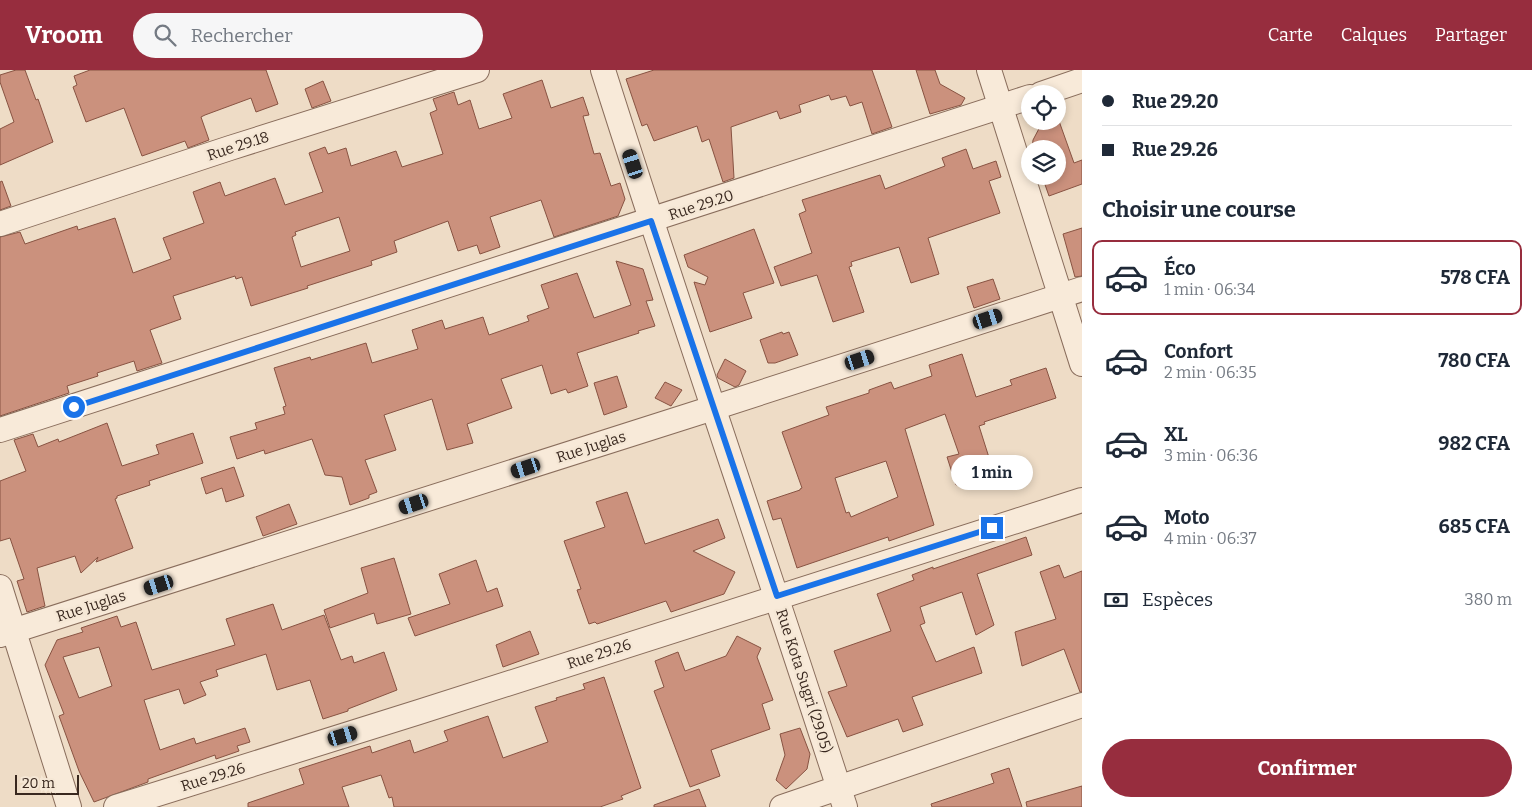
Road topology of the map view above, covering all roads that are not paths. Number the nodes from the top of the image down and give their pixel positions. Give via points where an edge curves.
1 (477, 70) edge
2 (603, 70) edge
3 (989, 70) edge
4 (1082, 80) edge
5 (1066, 85) edge
6 (1021, 100) edge
7 (1002, 106) junction
8 (651, 221) junction
9 (0, 224) edge
10 (1072, 292) edge
11 (1082, 364) edge
12 (714, 408) junction
13 (0, 430) edge
14 (1082, 500) edge
15 (0, 586) edge
16 (777, 596) junction
17 (7, 633) edge
18 (1082, 706) edge
19 (842, 798) edge
20 (69, 807) edge
21 (116, 807) edge
22 (782, 807) edge

1 - 9 street, Rue 29.18
2 - 8 street, Rue Kota Sugri (29.05)
3 - 7 street
4 - 5 street
6 - 7 street, Rue 29.20
7 - 8 street, Rue 29.20
7 - 10 street
8 - 12 street, Rue Kota Sugri (29.05)
8 - 13 street, Rue 29.20
10 - 11 street
10 - 12 street, Rue Juglas
12 - 16 street, Rue Kota Sugri (29.05)
12 - 17 street, Rue Juglas
14 - 16 street, Rue 29.26
15 - 17 street
16 - 19 street, Rue Kota Sugri (29.05)
16 - 21 street, Rue 29.26
17 - 20 street
18 - 19 street
19 - 22 street

